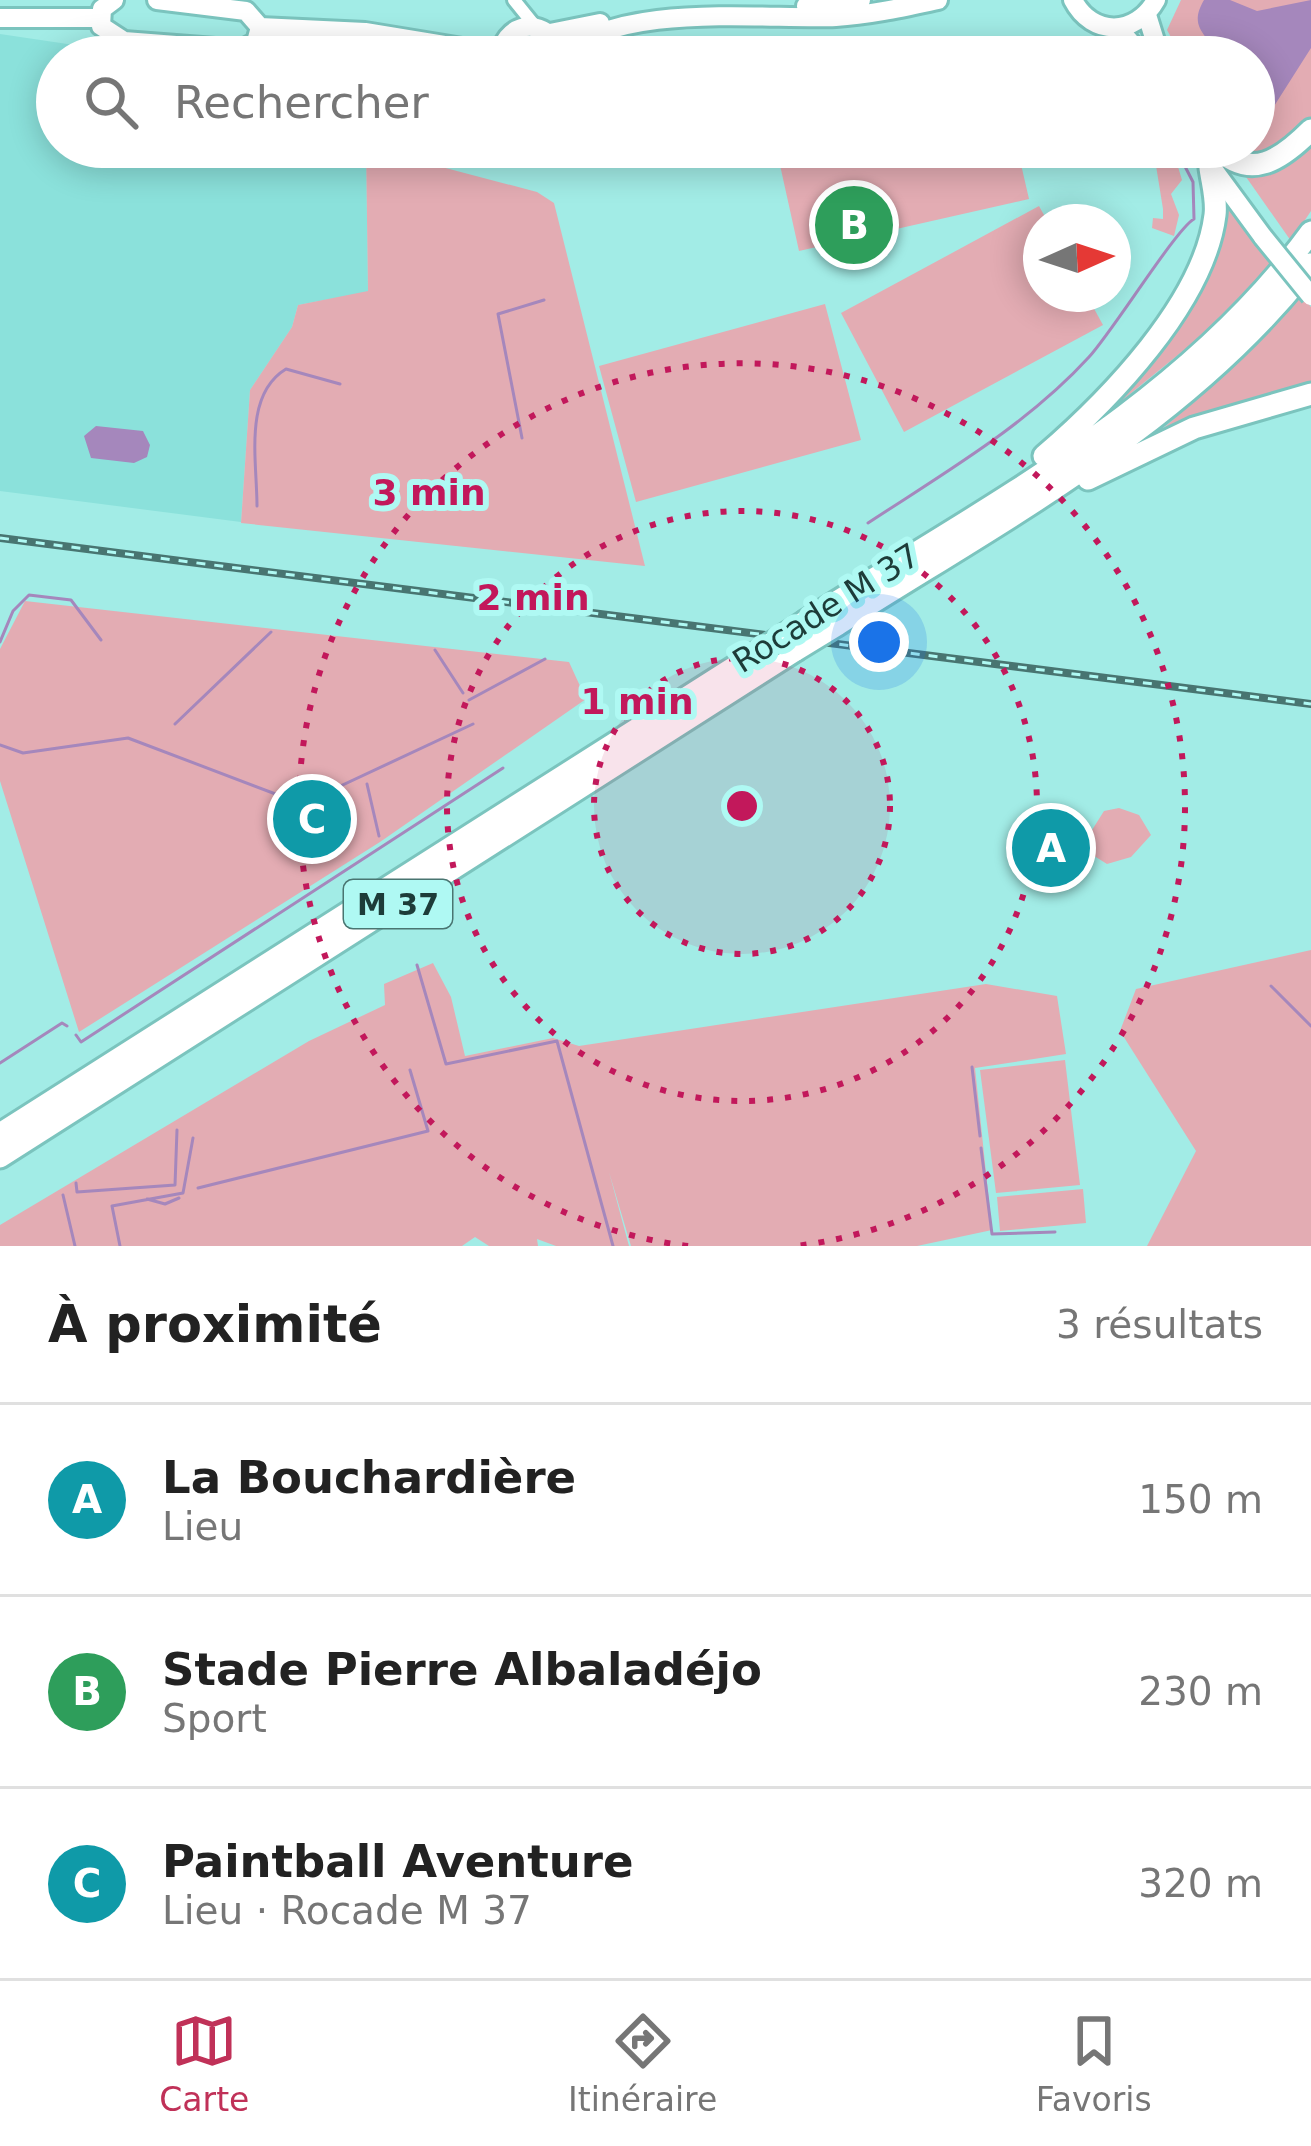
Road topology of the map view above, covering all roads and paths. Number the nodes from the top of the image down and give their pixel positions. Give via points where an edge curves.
1 (114, 0) edge
2 (157, 0) edge
3 (861, 0) edge
4 (938, 0) edge
5 (1073, 0) edge
6 (213, 3) edge
7 (516, 5) edge
8 (1151, 7) edge
9 (0, 18) edge
10 (100, 18) junction
11 (260, 27) junction
12 (1118, 28) junction
13 (542, 30) junction
14 (509, 34) joint
15 (111, 36) edge
16 (256, 36) edge
17 (388, 36) edge
18 (546, 36) edge
19 (599, 36) edge
20 (1125, 36) edge
21 (1311, 130) edge
22 (1275, 160) edge
23 (1214, 168) edge
24 (1222, 168) edge
25 (1311, 232) edge
26 (1266, 234) junction
27 (1311, 264) edge
28 (1311, 283) edge
29 (1311, 296) edge
30 (1311, 394) edge
31 (1021, 507) junction
32 (982, 509) junction
33 (0, 1133) edge
34 (0, 1157) edge

1 - 10 main road
2 - 6 main road
3 - 13 main road via 677,8
4 - 19 main road via 837,16 660,22
5 - 12 main road via 1088,20
6 - 11 main road via 246,11
7 - 13 street
7 - 14 street
8 - 12 main road
9 - 10 main road
10 - 15 main road
11 - 16 main road
11 - 17 main road
12 - 20 main road
13 - 14 main road
13 - 18 main road
21 - 22 highway
23 - 32 highway via 1211,231 1158,333 1105,400
24 - 26 main road
25 - 32 highway, Rocade M 37 / M 37 via 1191,364
26 - 28 main road, bridge
26 - 29 main road, bridge
27 - 31 highway, Rocade M 37 / M 37 via 1204,378
30 - 31 highway via 1194,428
31 - 34 highway, Rocade M 37 / M 37, bridge
32 - 33 highway, Rocade M 37 / M 37, bridge

